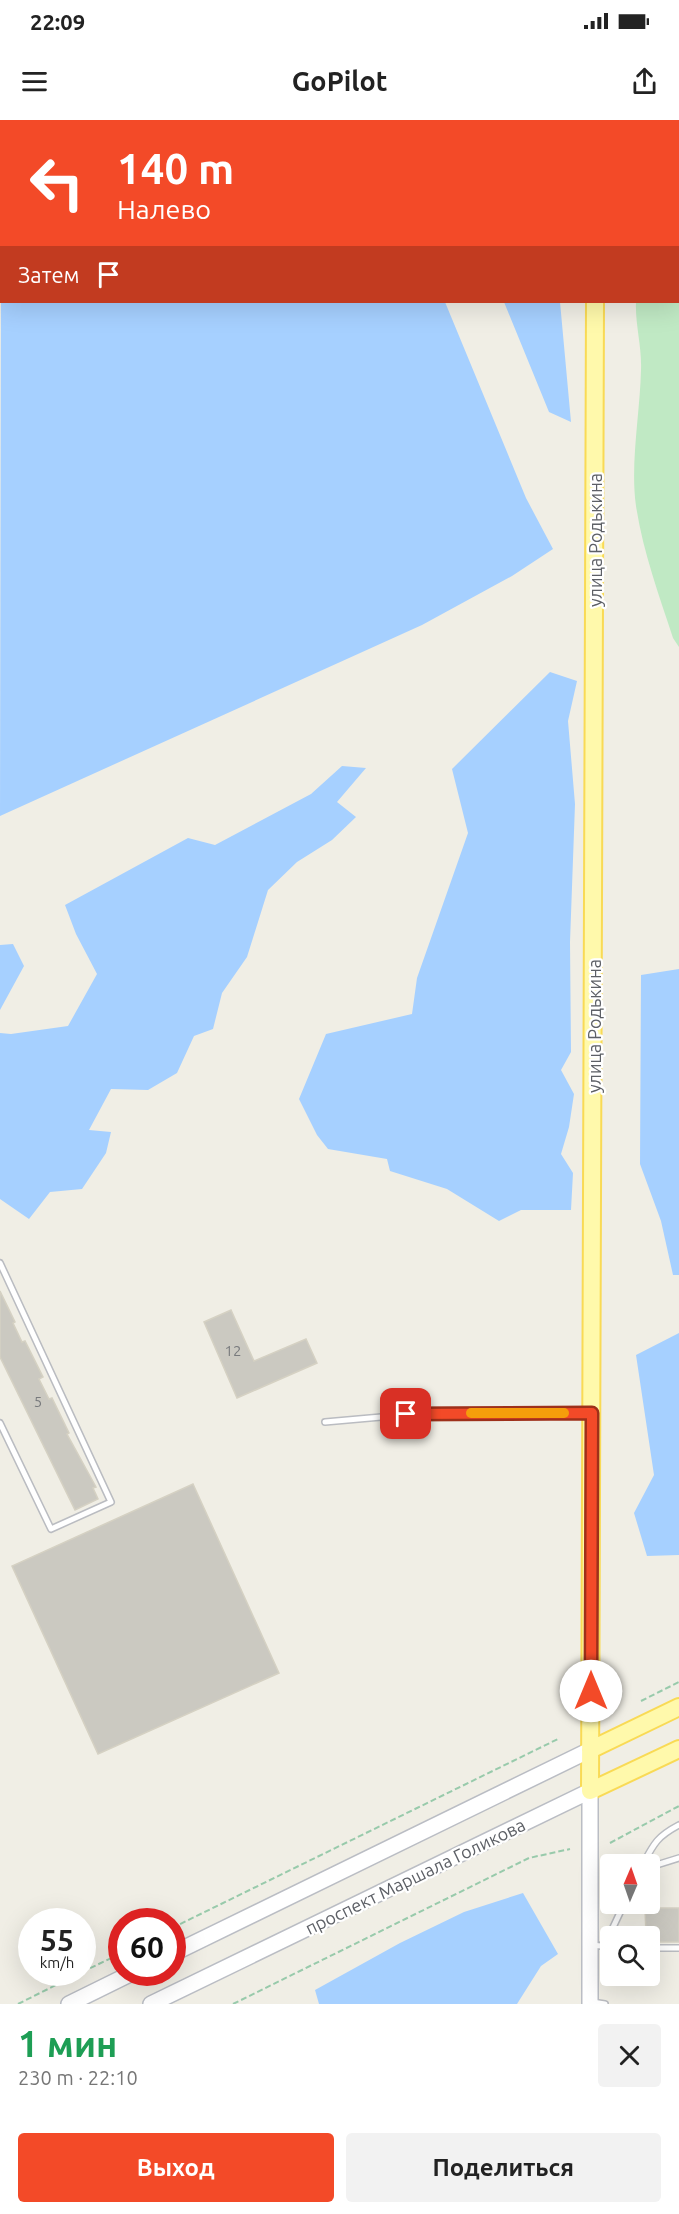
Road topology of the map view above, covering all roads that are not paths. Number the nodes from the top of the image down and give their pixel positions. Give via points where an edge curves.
1 (595, 303) edge
2 (0, 1263) edge
3 (592, 1413) junction
4 (324, 1422) dead end
5 (0, 1423) edge
6 (679, 1707) edge
7 (679, 1749) edge
8 (590, 1750) junction
9 (590, 1791) junction
10 (679, 1825) edge
11 (648, 1854) edge
12 (679, 1858) edge
13 (660, 1865) edge
14 (619, 1914) edge
15 (595, 1946) junction
16 (600, 1946) edge
17 (186, 1947) edge
18 (660, 1948) edge
19 (679, 1948) edge
20 (108, 1985) edge
21 (171, 2000) edge
22 (595, 2003) edge
23 (69, 2004) edge
24 (151, 2004) edge

1 - 3 main road, улица Родькина
2 - 5 lane via 111,1502 51,1529
3 - 4 lane via 426,1413
3 - 8 main road, улица Родькина
6 - 8 main road, проспект Маршала Голикова
7 - 9 main road, проспект Маршала Голикова
8 - 9 main road, улица Родькина
8 - 17 main road, проспект Маршала Голикова
9 - 15 main road
9 - 21 main road, проспект Маршала Голикова
10 - 11 lane via 662,1834
12 - 13 lane
14 - 15 lane via 608,1938
15 - 16 lane
15 - 22 main road
18 - 19 lane
20 - 23 main road
21 - 24 main road, проспект Маршала Голикова

